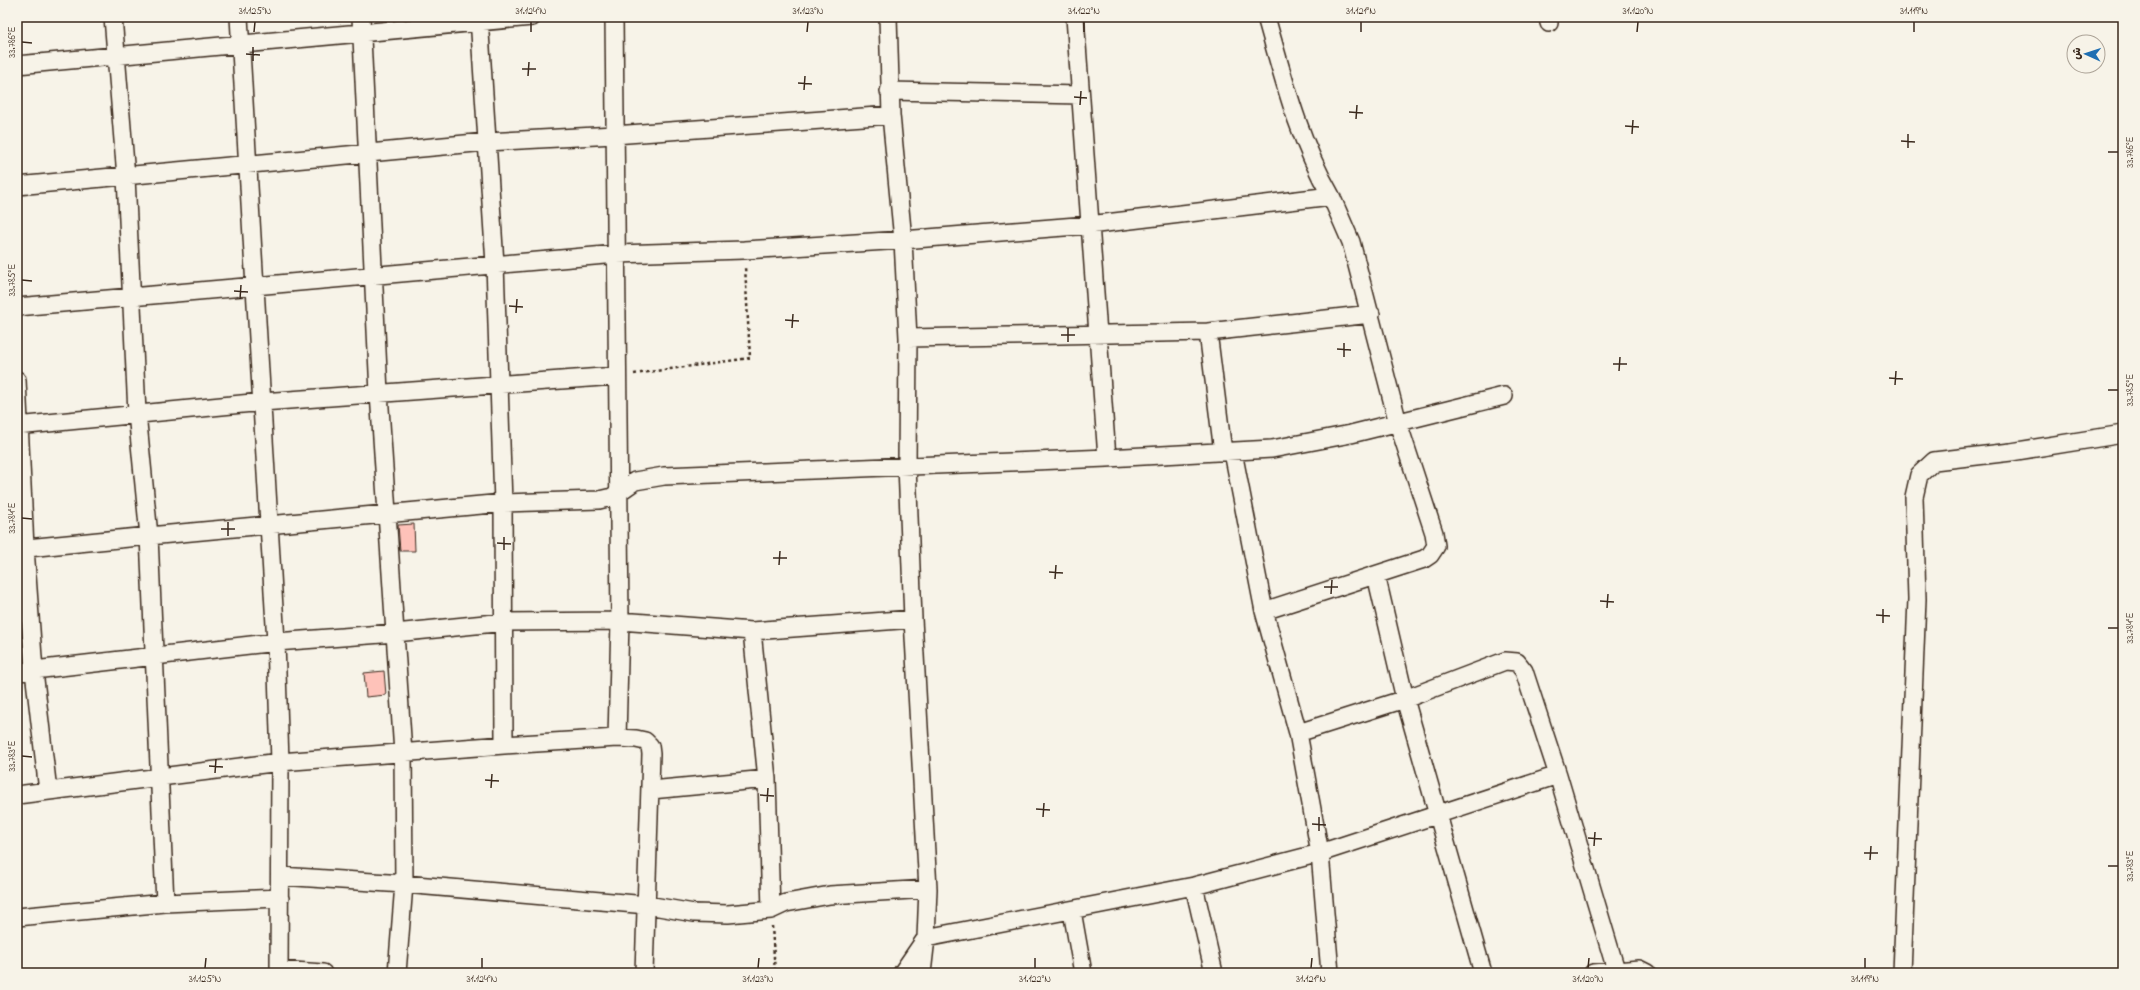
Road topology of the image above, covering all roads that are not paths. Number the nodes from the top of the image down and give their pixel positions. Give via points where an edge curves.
1 (113, 17) edge
2 (239, 17) edge
3 (532, 17) edge
4 (614, 17) edge
5 (888, 17) edge
6 (1075, 17) edge
7 (1266, 17) edge
8 (479, 19) edge
9 (361, 24) edge
10 (241, 43) junction
11 (117, 55) junction
12 (17, 65) edge
13 (890, 91) junction
14 (1080, 95) junction
15 (891, 114) junction
16 (614, 136) junction
17 (486, 142) junction
18 (366, 154) junction
19 (248, 165) junction
20 (126, 177) junction
21 (17, 186) edge
22 (1331, 196) junction
23 (1089, 225) junction
24 (903, 240) junction
25 (617, 254) junction
26 (495, 264) junction
27 (374, 276) junction
28 (255, 285) junction
29 (130, 296) junction
30 (17, 307) edge
31 (1371, 314) junction
32 (1208, 332) junction
33 (1099, 334) junction
34 (908, 338) junction
35 (616, 376) junction
36 (17, 380) edge
37 (498, 385) junction
38 (379, 394) junction
39 (1504, 396) dead end
40 (262, 402) junction
41 (137, 413) junction
42 (1398, 423) junction
43 (18, 426) edge
44 (2123, 434) edge
45 (1228, 452) junction
46 (1107, 458) junction
47 (907, 465) junction
48 (617, 493) junction
49 (503, 503) junction
50 (387, 513) junction
51 (270, 526) junction
52 (149, 536) junction
53 (21, 548) edge
54 (1376, 575) junction
55 (1264, 611) junction
56 (913, 619) junction
57 (620, 621) junction
58 (505, 622) junction
59 (752, 631) junction
60 (395, 634) junction
61 (276, 642) junction
62 (156, 657) junction
63 (34, 671) junction
64 (17, 672) edge
65 (1405, 698) junction
66 (1298, 733) junction
67 (617, 738) junction
68 (504, 745) junction
69 (403, 753) junction
70 (280, 762) junction
71 (1558, 775) junction
72 (159, 776) junction
73 (767, 779) junction
74 (651, 790) junction
75 (48, 791) junction
76 (17, 795) edge
77 (1439, 814) junction
78 (1320, 854) junction
79 (280, 876) junction
80 (404, 884) junction
81 (1194, 886) junction
82 (928, 889) junction
83 (280, 898) junction
84 (165, 903) junction
85 (647, 905) junction
86 (771, 910) junction
87 (1072, 911) junction
88 (17, 917) edge
89 (926, 938) junction
90 (1616, 970) junction
91 (279, 971) edge
92 (323, 973) edge
93 (397, 973) edge
94 (644, 973) edge
95 (902, 973) edge
96 (922, 973) edge
97 (1083, 973) edge
98 (1214, 973) edge
99 (1330, 973) edge
100 (1483, 973) edge
101 (1593, 973) edge
102 (1647, 973) edge
103 (1902, 973) edge

1 - 11 street
2 - 10 street
3 - 8 street
4 - 16 street
5 - 13 street
6 - 14 street
7 - 22 street via 1297,126
8 - 9 street
8 - 17 street
9 - 10 street
9 - 18 street
10 - 11 street
10 - 19 street
11 - 12 street
11 - 20 street
13 - 14 street
13 - 15 street
14 - 23 street
15 - 16 street
15 - 24 street
16 - 17 street
16 - 25 street
17 - 18 street
17 - 26 street
18 - 19 street
18 - 27 street
19 - 20 street
19 - 28 street
20 - 21 street
20 - 29 street
22 - 23 street
22 - 31 street via 1352,242
23 - 24 street
23 - 33 street
24 - 25 street via 744,250
24 - 34 street
25 - 26 street
25 - 35 street
26 - 27 street
26 - 37 street
27 - 28 street
27 - 38 street
28 - 29 street
28 - 40 street
29 - 30 street
29 - 41 street
31 - 32 street
31 - 42 street
32 - 33 street
32 - 45 street
33 - 34 street
33 - 46 street
34 - 47 street
35 - 37 street
35 - 48 street
36 - 43 street
37 - 38 street
37 - 49 street
38 - 40 street
38 - 50 street
39 - 42 street
40 - 41 street
40 - 51 street
41 - 43 street
41 - 52 street
42 - 45 street via 1272,449
42 - 54 street via 1436,546 1424,559
43 - 53 street
44 - 103 street via 1934,461 1919,475 1914,497 1917,600
45 - 46 street
45 - 55 street
46 - 47 street
47 - 48 street via 664,476 635,481
47 - 56 street
48 - 49 street via 600,500
48 - 57 street
49 - 50 street
49 - 58 street
50 - 51 street
50 - 60 street
51 - 52 street
51 - 61 street
52 - 53 street
52 - 62 street
53 - 63 street
54 - 55 street
54 - 65 street
55 - 66 street
56 - 59 street
56 - 82 street
57 - 58 street
57 - 59 street
57 - 67 street
58 - 60 street
58 - 68 street
59 - 73 street
60 - 61 street
60 - 69 street
61 - 62 street
61 - 70 street
62 - 63 street
62 - 72 street
63 - 64 street
63 - 75 street
65 - 66 street
65 - 71 street via 1505,661 1517,662 1524,671
65 - 77 street
66 - 78 street
67 - 68 street
67 - 74 street via 645,741 650,746
68 - 69 street
69 - 70 street
69 - 80 street
70 - 72 street
70 - 79 street
71 - 77 street
71 - 90 street
72 - 75 street
72 - 84 street
73 - 74 street
73 - 86 street
74 - 85 street
75 - 76 street
77 - 78 street
77 - 100 street
78 - 81 street
78 - 99 street
79 - 80 street
79 - 83 street
80 - 85 street
80 - 93 street
81 - 87 street
81 - 98 street
82 - 86 street via 804,898
82 - 89 street
83 - 84 street
83 - 91 street
84 - 88 street
85 - 86 street via 710,914
85 - 94 street
87 - 89 street
87 - 97 street
89 - 95 street
89 - 96 street
90 - 101 street
90 - 102 street via 1640,969
91 - 92 street

